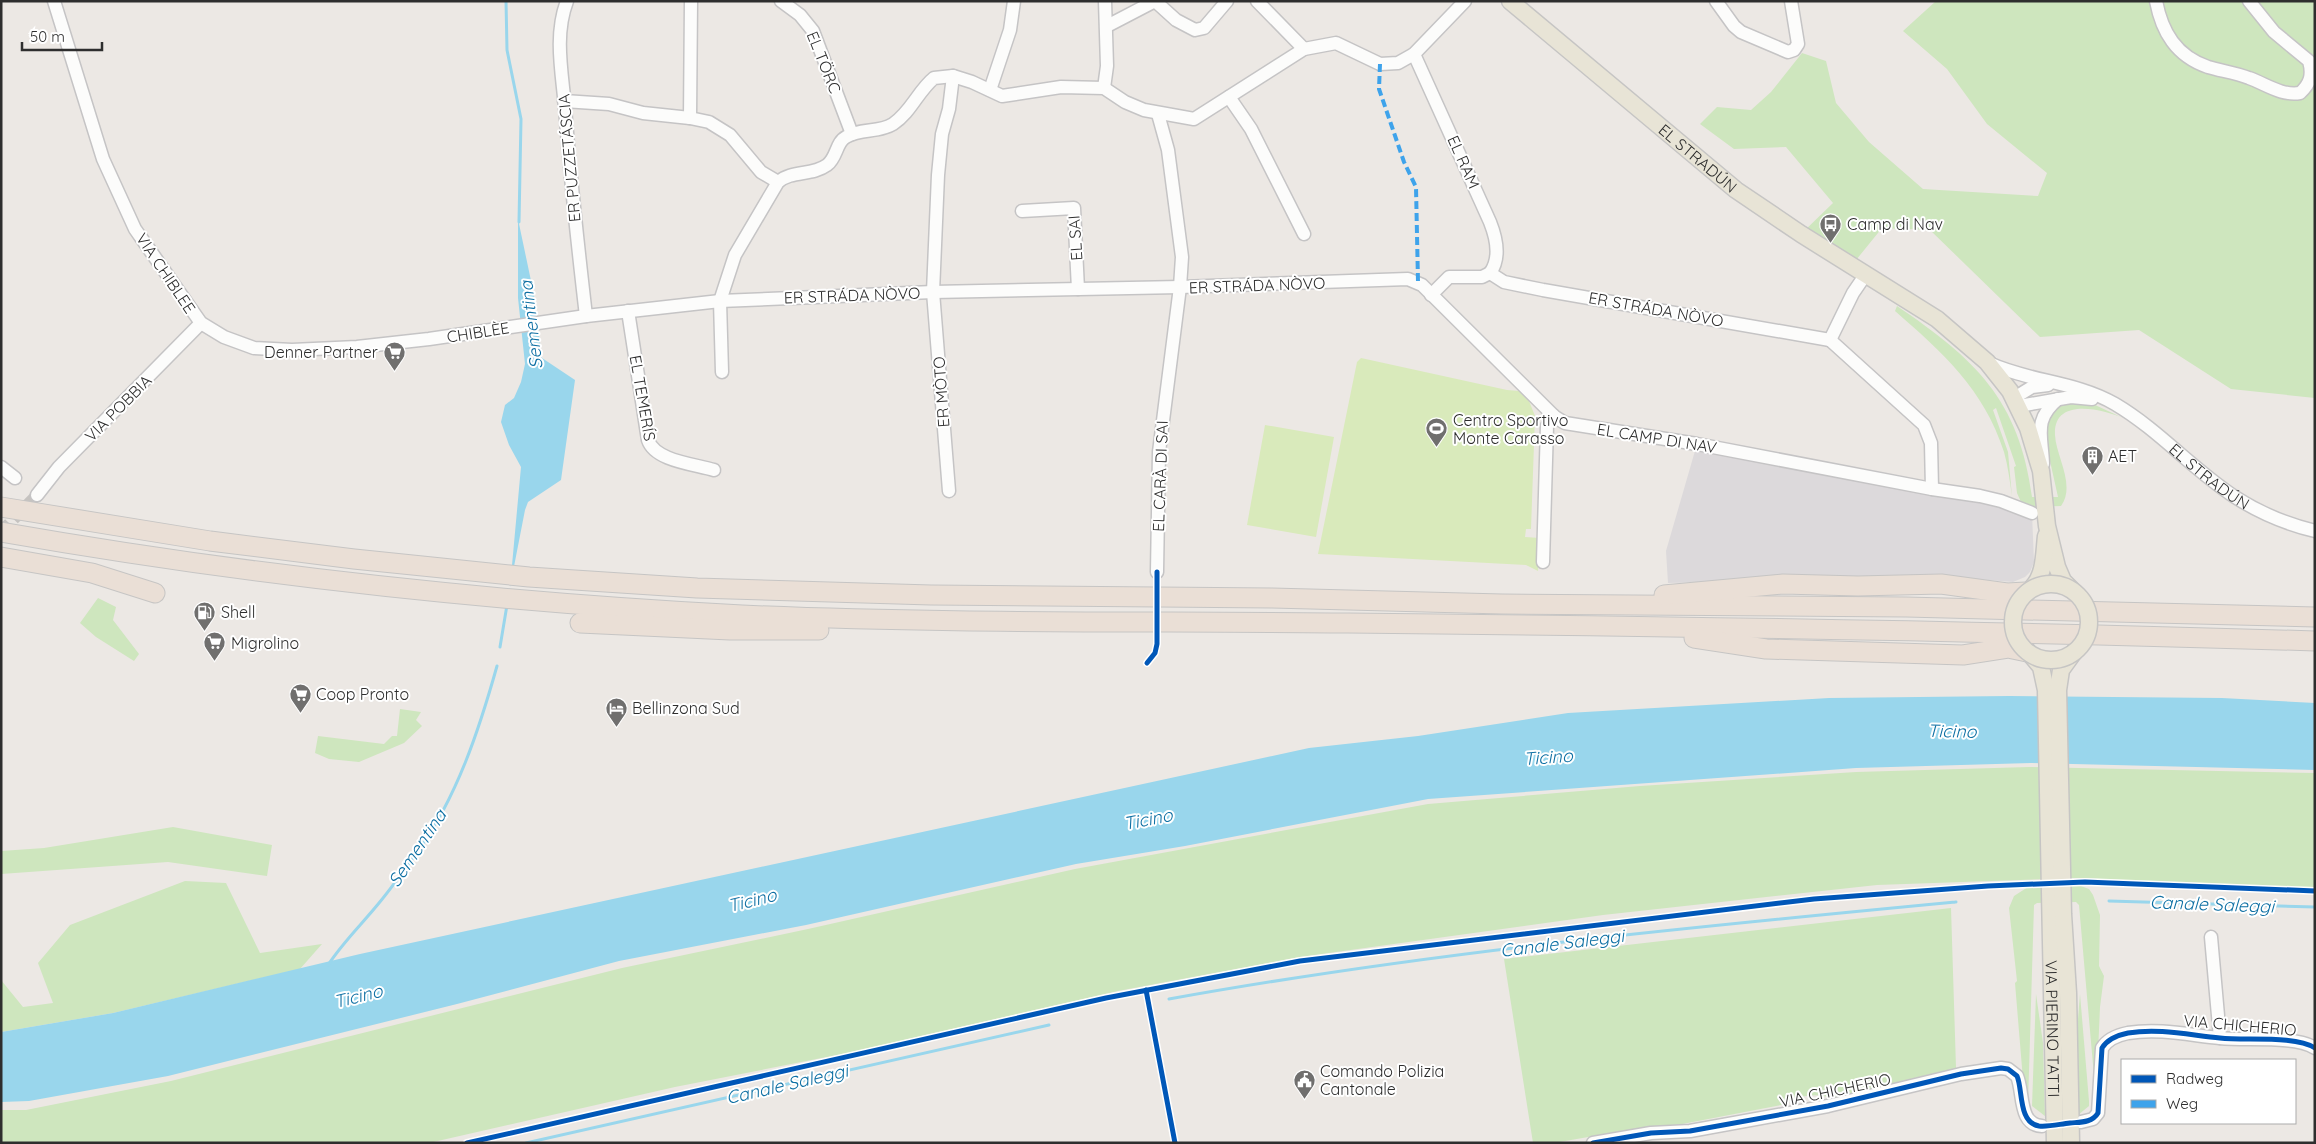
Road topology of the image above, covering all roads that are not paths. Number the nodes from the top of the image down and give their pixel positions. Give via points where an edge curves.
1 (54, 1) edge
2 (567, 1) edge
3 (691, 1) edge
4 (781, 1) edge
5 (1014, 1) edge
6 (1105, 1) edge
7 (1227, 1) edge
8 (1257, 1) edge
9 (1465, 1) edge
10 (1510, 1) edge
11 (1716, 1) edge
12 (1792, 1) edge
13 (2156, 1) edge
14 (2249, 1) edge
15 (1107, 26) junction
16 (1304, 49) junction
17 (1414, 54) junction
18 (953, 76) junction
19 (1104, 88) junction
20 (990, 90) junction
21 (1229, 97) junction
22 (564, 102) junction
23 (1158, 114) junction
24 (690, 118) junction
25 (852, 134) junction
26 (778, 182) junction
27 (1022, 211) dead end
28 (1304, 234) dead end
29 (1490, 273) junction
30 (1866, 274) junction
31 (1180, 287) junction
32 (1078, 289) junction
33 (933, 292) junction
34 (1431, 295) junction
35 (720, 301) junction
36 (628, 311) junction
37 (586, 316) junction
38 (200, 324) junction
39 (429, 339) joint
40 (1830, 340) junction
41 (1987, 362) junction
42 (722, 372) dead end
43 (2061, 384) junction
44 (2058, 399) junction
45 (2016, 402) junction
46 (2116, 405) junction
47 (1554, 416) junction
48 (1, 467) edge
49 (714, 470) dead end
50 (15, 478) dead end
51 (1932, 489) junction
52 (949, 491) dead end
53 (2044, 491) junction
54 (37, 495) tunnel mouth
55 (1, 507) edge
56 (2032, 513) dead end
57 (2047, 526) junction
58 (2315, 531) edge
59 (1, 532) edge
60 (1, 557) edge
61 (1543, 562) dead end
62 (1157, 572) dead end
63 (2029, 590) junction
64 (2072, 590) junction
65 (155, 593) dead end
66 (1565, 604) junction
67 (2315, 617) edge
68 (941, 620) junction
69 (580, 623) dead end
70 (1618, 626) junction
71 (2315, 642) edge
72 (2074, 652) junction
73 (2029, 653) junction
74 (2057, 914) junction
75 (2212, 937) dead end
76 (2220, 1038) junction
77 (2315, 1048) edge
78 (2081, 1122) dead end
79 (2042, 1126) dead end
80 (1652, 1138) edge
81 (1593, 1143) edge
82 (2055, 1143) edge
83 (2071, 1143) edge

1 - 38 street, VIA CHIBLEE via 103,159 118,194 149,252
2 - 22 street, ER PUZZETÁSCIA via 560,31
3 - 24 street
4 - 25 street, EL TÖRC via 800,15 813,31
5 - 20 street via 1010,30
6 - 15 street
7 - 15 street via 1204,28 1195,30 1176,20 1155,1
8 - 16 street
9 - 17 street
10 - 30 main road, EL STRADÚN via 1736,190
11 - 12 street via 1741,32 1788,52 1798,44
13 - 14 street via 2166,34 2184,54 2208,67 2238,74 2278,91 2300,93 2309,83 2309,61 2274,32
15 - 19 street
16 - 17 street via 1340,43 1380,64 1398,62
16 - 21 street
17 - 29 street, EL RAM via 1490,222 1496,247 1494,268
18 - 20 street
18 - 25 street via 939,76 930,82 904,115 888,127
18 - 33 street, ER MÒTO via 939,159
19 - 20 street via 1061,87 1002,96
19 - 23 street via 1125,102
21 - 23 street via 1194,119
21 - 28 street via 1251,129
22 - 24 street via 609,104 643,113
22 - 37 street, ER PUZZETÁSCIA
23 - 31 street, EL CARÀ DI SAI via 1166,137 1182,257
24 - 26 street via 709,122 730,136 761,172
25 - 26 street via 841,141 828,165 815,171 786,176
26 - 35 street via 735,255
27 - 32 street, EL SAI via 1074,208
29 - 34 street via 1482,277 1449,277
29 - 40 street, ER STRÁDA NÒVO via 1504,282 1543,290
30 - 40 street
30 - 41 main road, EL STRADÚN via 1937,319
31 - 32 street, ER STRÁDA NÒVO
31 - 34 street, ER STRÁDA NÒVO via 1408,279 1418,282
31 - 62 street, EL CARÀ DI SAI via 1159,452
32 - 33 street, ER STRÁDA NÒVO
33 - 35 street, ER STRÁDA NÒVO
33 - 52 street, ER MÒTO
34 - 47 street, EL CAMP DI NAV
35 - 36 street, ER STRÁDA NÒVO
35 - 42 street
36 - 37 street, ER STRÁDA NÒVO
36 - 49 street, EL TEMERÍS via 652,449 661,456
37 - 39 street, CHIBLÈE
38 - 39 street, VIA CHIBLEE via 239,344 275,350 350,348
38 - 54 street, VIA POBBIA via 59,467
40 - 51 street via 1924,425 1931,443
41 - 43 street via 2023,376
41 - 45 main road, EL STRADÚN
43 - 45 street via 2032,387
43 - 46 street via 2086,390
44 - 45 street
44 - 46 street via 2079,396
44 - 53 street via 2041,420
45 - 53 main road, EL STRADÚN via 2037,453
46 - 58 street, EL STRADÚN via 2150,428 2233,496 2273,518
47 - 51 street, EL CAMP DI NAV via 1572,424 1697,444
47 - 61 street via 1547,426
48 - 50 street
51 - 56 street, EL CAMP DI NAV via 1993,498
53 - 57 main road, EL STRADÚN
55 - 66 highway via 219,542 470,571 706,588 845,594
57 - 63 main road via 2042,570 2037,583
57 - 64 main road via 2060,575
59 - 68 highway via 230,568 467,596 736,614
60 - 65 highway via 92,572
63 - 64 main road, bridge via 2053,583
63 - 66 highway via 2007,593 1941,584 1783,584
63 - 73 main road, bridge via 2016,606 2012,622 2014,633
64 - 72 main road, bridge via 2081,598 2089,621 2085,638
66 - 67 highway via 1906,607
68 - 69 highway via 908,631 730,630
68 - 70 highway
70 - 71 highway
70 - 73 highway via 1766,649 1963,655 2008,648
72 - 73 main road, bridge via 2053,660
72 - 74 main road via 2061,670 2058,690
73 - 74 main road via 2041,668 2046,690
74 - 82 main road, VIA PIERINO TATTI
74 - 83 main road, VIA PIERINO TATTI via 2068,993
75 - 76 street
76 - 77 street, VIA CHICHERIO via 2300,1042
76 - 78 street, VIA CHICHERIO via 2182,1032 2151,1032 2128,1034 2111,1040 2102,1048 2098,1113 2093,1119
79 - 80 street, VIA CHICHERIO via 2032,1123 2025,1113 2017,1076 2001,1068 1961,1074 1828,1106
80 - 81 street, VIA CHICHERIO

